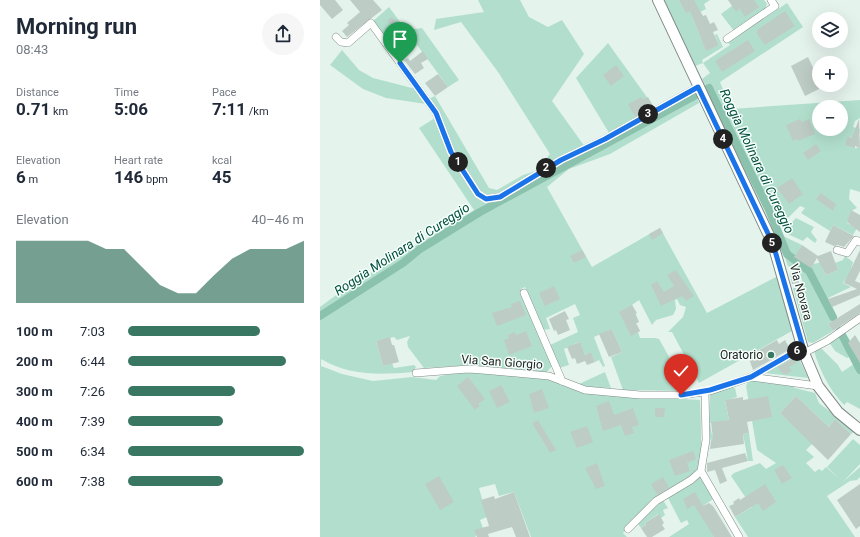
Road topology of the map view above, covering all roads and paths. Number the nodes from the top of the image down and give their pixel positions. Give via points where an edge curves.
1 (658, 0) edge
2 (770, 0) edge
3 (336, 37) dead end
4 (727, 40) dead end
5 (700, 90) junction
6 (860, 242) edge
7 (837, 250) dead end
8 (524, 293) dead end
9 (860, 318) edge
10 (804, 350) junction
11 (416, 373) dead end
12 (751, 377) junction
13 (562, 381) junction
14 (818, 386) junction
15 (705, 391) junction
16 (860, 430) edge
17 (701, 471) junction
18 (628, 529) dead end
19 (739, 537) edge

1 - 5 main road, Via Novara
2 - 4 street via 775,6
3 - 5 street via 341,42 348,43 371,24 436,113 451,152 478,194 486,199 500,197 561,160
5 - 10 main road, Via Novara via 773,244
6 - 7 street via 856,240 847,253
8 - 13 street, Via San Giorgio
9 - 10 street via 840,332
10 - 12 street
10 - 14 main road, Via Novara
11 - 13 street, Via San Giorgio via 468,369 549,376
12 - 14 street
12 - 15 street, Via San Giorgio
13 - 15 street, Via San Giorgio via 585,390 640,395 681,395
14 - 16 main road, Via Novara via 838,412
15 - 17 street via 706,440
17 - 18 street via 656,501
17 - 19 street

